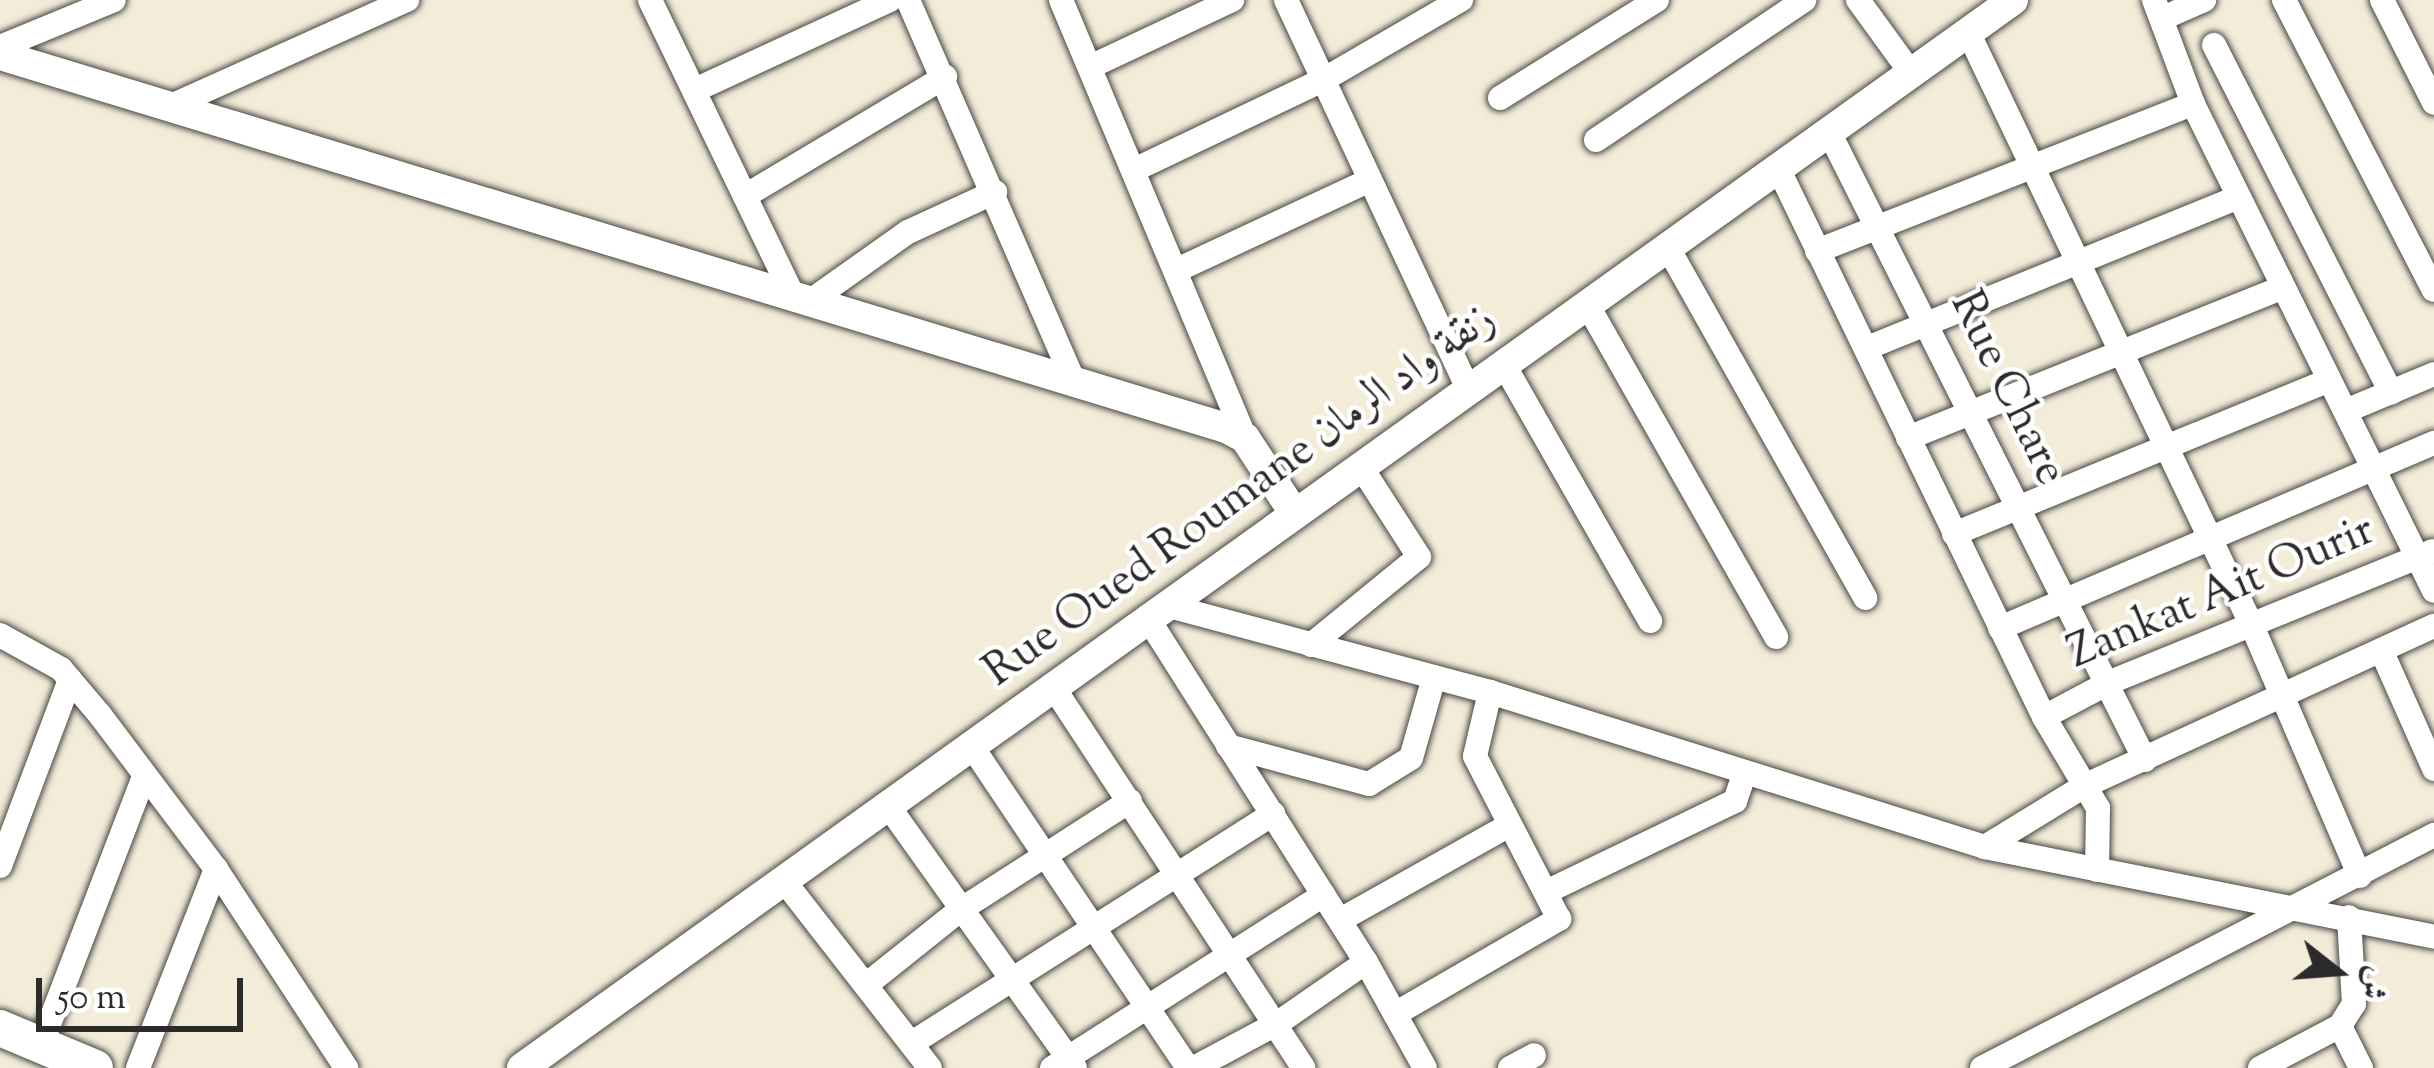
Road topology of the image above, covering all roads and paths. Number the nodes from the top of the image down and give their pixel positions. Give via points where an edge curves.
1 (114, 0) edge
2 (407, 0) edge
3 (652, 0) edge
4 (890, 0) edge
5 (908, 0) edge
6 (1061, 0) edge
7 (1232, 0) edge
8 (1286, 0) edge
9 (1461, 0) edge
10 (1658, 0) edge
11 (1804, 0) edge
12 (1858, 0) edge
13 (2013, 0) edge
14 (2204, 0) edge
15 (2284, 0) edge
16 (2382, 0) edge
17 (859, 6) edge
18 (2158, 9) edge
19 (1968, 32) junction
20 (2214, 45) dead end
21 (0, 51) edge
22 (1091, 66) junction
23 (1911, 73) junction
24 (945, 77) junction
25 (1321, 81) junction
26 (695, 90) junction
27 (1500, 98) dead end
28 (2434, 103) edge
29 (2193, 104) junction
30 (171, 106) junction
31 (1829, 131) junction
32 (1595, 140) dead end
33 (2028, 164) junction
34 (1778, 168) junction
35 (1134, 170) junction
36 (1366, 182) junction
37 (995, 192) junction
38 (745, 196) junction
39 (2239, 197) junction
40 (1882, 226) junction
41 (1667, 247) junction
42 (1816, 251) junction
43 (2075, 263) junction
44 (1177, 270) junction
45 (2283, 287) junction
46 (2434, 290) edge
47 (801, 299) junction
48 (1587, 304) junction
49 (1926, 320) junction
50 (1867, 348) junction
51 (2116, 354) junction
52 (1503, 363) junction
53 (2434, 374) edge
54 (2329, 380) junction
55 (1074, 382) junction
56 (1468, 388) junction
57 (2391, 392) junction
58 (2348, 410) junction
59 (1970, 413) junction
60 (1245, 437) junction
61 (1908, 438) junction
62 (2434, 443) edge
63 (2164, 446) junction
64 (1360, 465) junction
65 (2376, 469) junction
66 (2017, 508) junction
67 (1294, 513) junction
68 (1954, 534) junction
69 (2208, 540) junction
70 (2427, 554) edge
71 (2434, 591) edge
72 (1865, 598) dead end
73 (2064, 601) junction
74 (1156, 611) junction
75 (1650, 621) dead end
76 (2434, 626) edge
77 (2000, 628) junction
78 (2253, 628) junction
79 (0, 634) edge
80 (1776, 637) dead end
81 (1311, 645) junction
82 (2382, 652) junction
83 (1434, 677) junction
84 (70, 680) junction
85 (2110, 682) junction
86 (1052, 685) junction
87 (1490, 692) junction
88 (2281, 701) junction
89 (2044, 717) junction
90 (1228, 746) junction
91 (973, 748) junction
92 (2145, 760) junction
93 (2434, 769) edge
94 (1744, 775) junction
95 (144, 776) junction
96 (2084, 786) junction
97 (1130, 801) junction
98 (889, 808) junction
99 (1273, 814) junction
100 (1506, 827) junction
101 (2434, 835) edge
102 (1985, 847) junction
103 (1040, 855) junction
104 (0, 866) edge
105 (216, 869) junction
106 (2097, 870) junction
107 (2360, 876) junction
108 (1176, 878) junction
109 (785, 882) junction
110 (1546, 892) junction
111 (1324, 895) junction
112 (2304, 907) junction
113 (960, 910) junction
114 (2349, 917) junction
115 (1342, 919) junction
116 (1091, 930) junction
117 (2434, 938) edge
118 (1228, 953) junction
119 (1366, 962) junction
120 (1011, 980) junction
121 (866, 985) junction
122 (1142, 1009) junction
123 (1395, 1014) junction
124 (1278, 1023) junction
125 (2340, 1026) junction
126 (0, 1028) edge
127 (912, 1043) junction
128 (41, 1045) junction
129 (1534, 1055) dead end
130 (1065, 1064) edge
131 (94, 1068) edge
132 (138, 1068) edge
133 (346, 1068) edge
134 (522, 1068) edge
135 (930, 1068) edge
136 (1191, 1068) edge
137 (1304, 1068) edge
138 (1425, 1068) edge
139 (1510, 1068) edge
140 (1982, 1068) edge
141 (2260, 1068) edge
142 (2361, 1068) edge

1 - 21 street
2 - 30 street
3 - 26 street
4 - 17 street
5 - 24 street
6 - 22 street
7 - 22 street
8 - 25 street
9 - 25 street
10 - 27 street
11 - 32 street
12 - 23 street
13 - 19 street, Rue Oued Roumane زنقة واد الرمان
14 - 18 street
15 - 46 street
16 - 28 street
17 - 26 street
18 - 29 street
19 - 23 street, Rue Oued Roumane زنقة واد الرمان
19 - 33 street
20 - 57 street
21 - 30 street
22 - 35 street
23 - 31 street, Rue Oued Roumane زنقة واد الرمان
24 - 37 street
24 - 38 street
25 - 35 street
25 - 36 street
26 - 38 street
29 - 33 street
29 - 39 street
30 - 47 street
31 - 34 street, Rue Oued Roumane زنقة واد الرمان
31 - 40 street, Rue Chare
33 - 40 street
33 - 43 street
34 - 41 street, Rue Oued Roumane زنقة واد الرمان
34 - 42 street
35 - 44 street
36 - 44 street
36 - 56 street
37 - 47 street via 908,232
37 - 55 street
38 - 47 street
39 - 43 street
39 - 45 street
40 - 42 street
40 - 49 street, Rue Chare
41 - 48 street, Rue Oued Roumane زنقة واد الرمان
41 - 72 street
42 - 50 street
43 - 49 street
43 - 51 street
44 - 60 street
45 - 51 street
45 - 54 street
47 - 55 street
48 - 52 street, Rue Oued Roumane زنقة واد الرمان
48 - 80 street
49 - 50 street
49 - 59 street, Rue Chare
50 - 61 street
51 - 59 street
51 - 63 street
52 - 56 street, Rue Oued Roumane زنقة واد الرمان
52 - 75 street
53 - 57 street
54 - 58 street
54 - 63 street
55 - 60 street
56 - 64 street, Rue Oued Roumane زنقة واد الرمان
57 - 58 street
58 - 65 street
59 - 61 street
59 - 66 street, Rue Chare
60 - 67 street
61 - 68 street
62 - 65 street
63 - 66 street
63 - 69 street
64 - 67 street, Rue Oued Roumane زنقة واد الرمان
64 - 81 street via 1419,557
65 - 69 street
65 - 70 street
66 - 68 street
66 - 73 street, Rue Chare
67 - 74 street, Rue Oued Roumane زنقة واد الرمان
68 - 77 street
69 - 73 street
69 - 78 street
70 - 71 street
70 - 78 street, Zankat Ait Ourir
73 - 77 street
73 - 85 street, Rue Chare
74 - 81 street
74 - 86 street, Rue Oued Roumane زنقة واد الرمان
74 - 90 street
76 - 82 street
77 - 89 street
78 - 85 street, Zankat Ait Ourir
78 - 88 street
79 - 84 street
81 - 83 street
82 - 88 street
82 - 93 street
83 - 87 street
83 - 90 street via 1411,758 1369,784
84 - 95 street
84 - 104 street
85 - 89 street, Zankat Ait Ourir
85 - 92 street, Rue Chare
86 - 91 street, Rue Oued Roumane زنقة واد الرمان
86 - 97 street
87 - 94 street
87 - 100 street via 1475,756
88 - 92 street
88 - 107 street
89 - 96 street
90 - 99 street
91 - 98 street, Rue Oued Roumane زنقة واد الرمان
91 - 103 street
92 - 96 street
94 - 102 street
94 - 110 street via 1735,801
95 - 105 street
95 - 128 street
96 - 102 street
96 - 106 street via 2104,828
97 - 103 street
97 - 108 street
98 - 109 street, Rue Oued Roumane زنقة واد الرمان
98 - 113 street
99 - 108 street
99 - 111 street
100 - 110 street
100 - 115 street
101 - 107 street
102 - 106 street
103 - 113 street
103 - 116 street
105 - 132 street
105 - 133 street
106 - 112 street
107 - 112 street
108 - 116 street
108 - 118 street
109 - 121 street
109 - 134 street, Rue Oued Roumane زنقة واد الرمان
110 - 123 street via 1559,919
111 - 115 street
111 - 118 street
112 - 114 street
112 - 140 street
113 - 120 street
113 - 121 street
114 - 117 street
114 - 125 street via 2358,975
115 - 119 street
116 - 120 street
116 - 122 street
118 - 122 street
118 - 124 street
119 - 123 street
119 - 124 street
120 - 127 street
120 - 130 street
121 - 127 street
122 - 130 street
122 - 136 street
123 - 138 street
124 - 136 street
124 - 137 street
125 - 141 street
125 - 142 street
126 - 128 main road
127 - 135 street
128 - 131 main road
129 - 139 street

